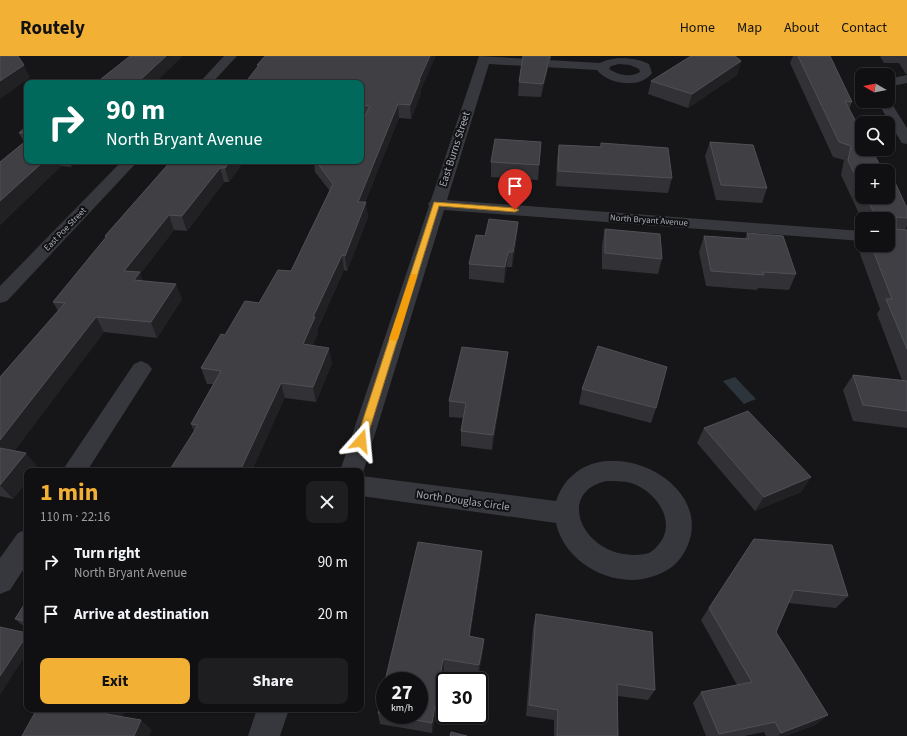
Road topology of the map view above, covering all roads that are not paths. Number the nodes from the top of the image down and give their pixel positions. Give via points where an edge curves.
1 (231, 56) edge
2 (484, 58) edge
3 (603, 67) dead end
4 (907, 79) edge
5 (208, 80) edge
6 (895, 82) edge
7 (888, 108) edge
8 (907, 140) edge
9 (127, 164) edge
10 (436, 204) junction
11 (855, 235) edge
12 (0, 297) edge
13 (142, 369) dead end
14 (76, 468) edge
15 (353, 468) edge
16 (364, 486) edge
17 (566, 513) junction
18 (24, 545) edge
19 (0, 581) edge
20 (272, 712) edge
21 (264, 736) edge

1 - 5 street
2 - 3 street
2 - 10 street, East Burns Street
4 - 6 street
7 - 8 street
9 - 12 street, East Poe Street
10 - 11 street, North Bryant Avenue
10 - 15 street, East Burns Street
13 - 14 street
16 - 17 street, North Douglas Circle
17 - 17 street via 578,543 592,556 628,568 646,567 662,560 673,549 679,536 679,519 672,502 660,488 644,477 626,472 607,471 590,475 577,484 568,497
18 - 19 street
20 - 21 street

